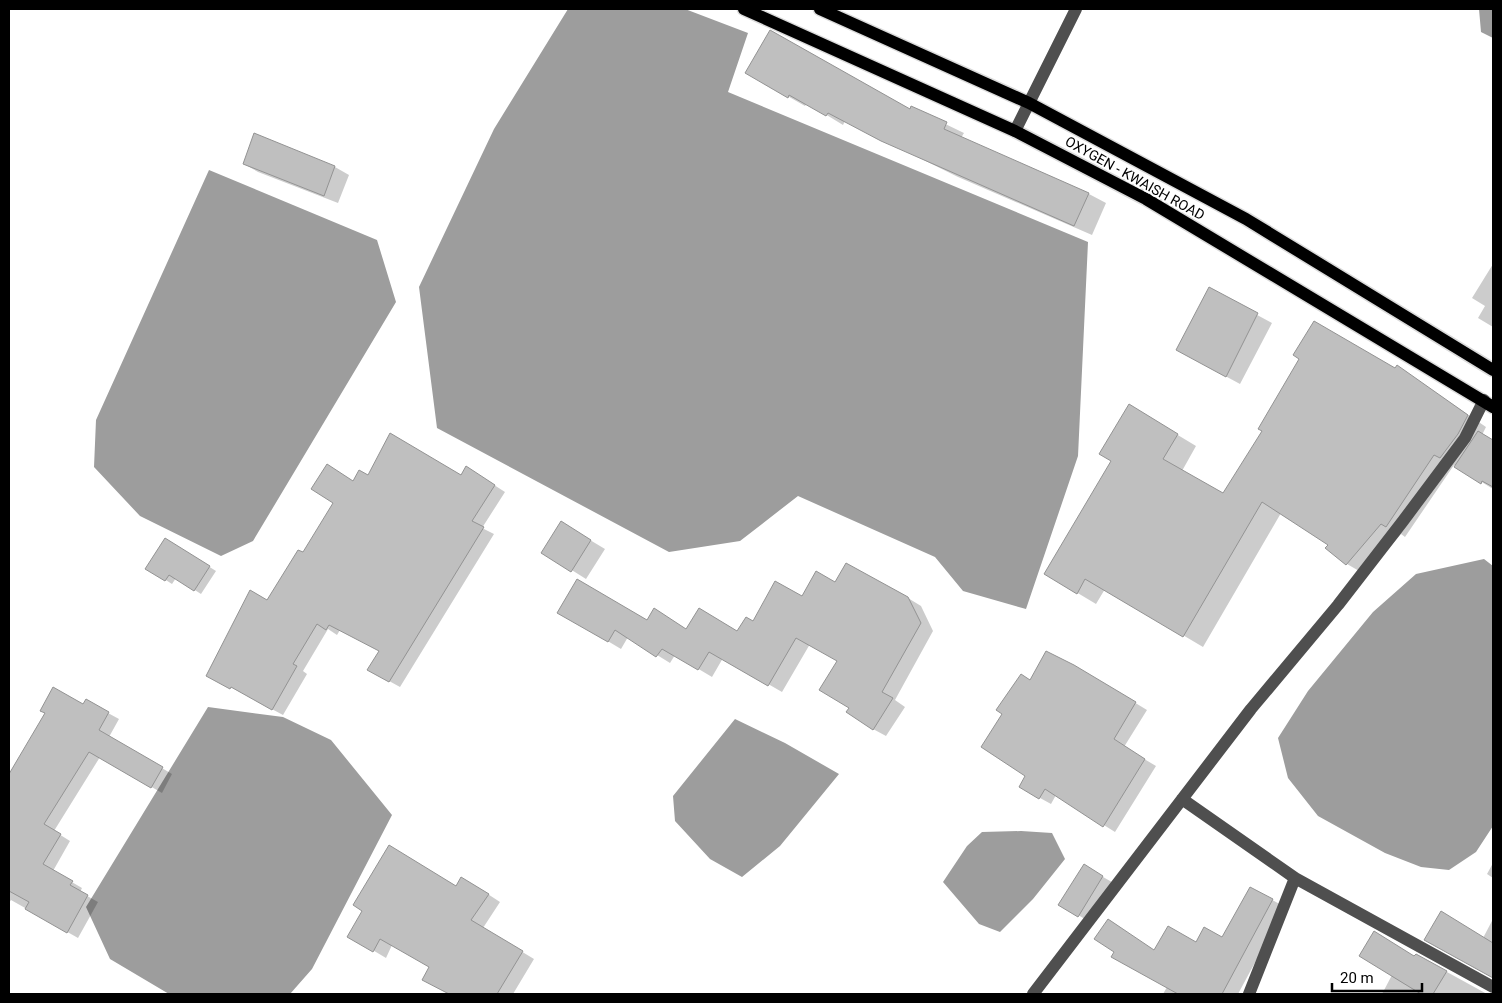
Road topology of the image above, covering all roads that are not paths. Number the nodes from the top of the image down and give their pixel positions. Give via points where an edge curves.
1 (744, 9) edge
2 (820, 9) edge
3 (1076, 9) edge
4 (1029, 103) junction
5 (1015, 131) junction
6 (1493, 370) edge
7 (1489, 404) edge
8 (1182, 799) junction
9 (1295, 878) junction
10 (1493, 987) edge
11 (1033, 994) edge
12 (1250, 994) edge

1 - 5 main road, OXYGEN - KWAISH ROAD
2 - 4 main road, OXYGEN - KWAISH ROAD
3 - 4 street
4 - 5 street
4 - 6 main road, OXYGEN - KWAISH ROAD via 1246,218
5 - 7 main road, OXYGEN - KWAISH ROAD via 1146,200
7 - 8 street via 1338,605 1251,709
8 - 9 street
8 - 11 street
9 - 10 street
9 - 12 street

